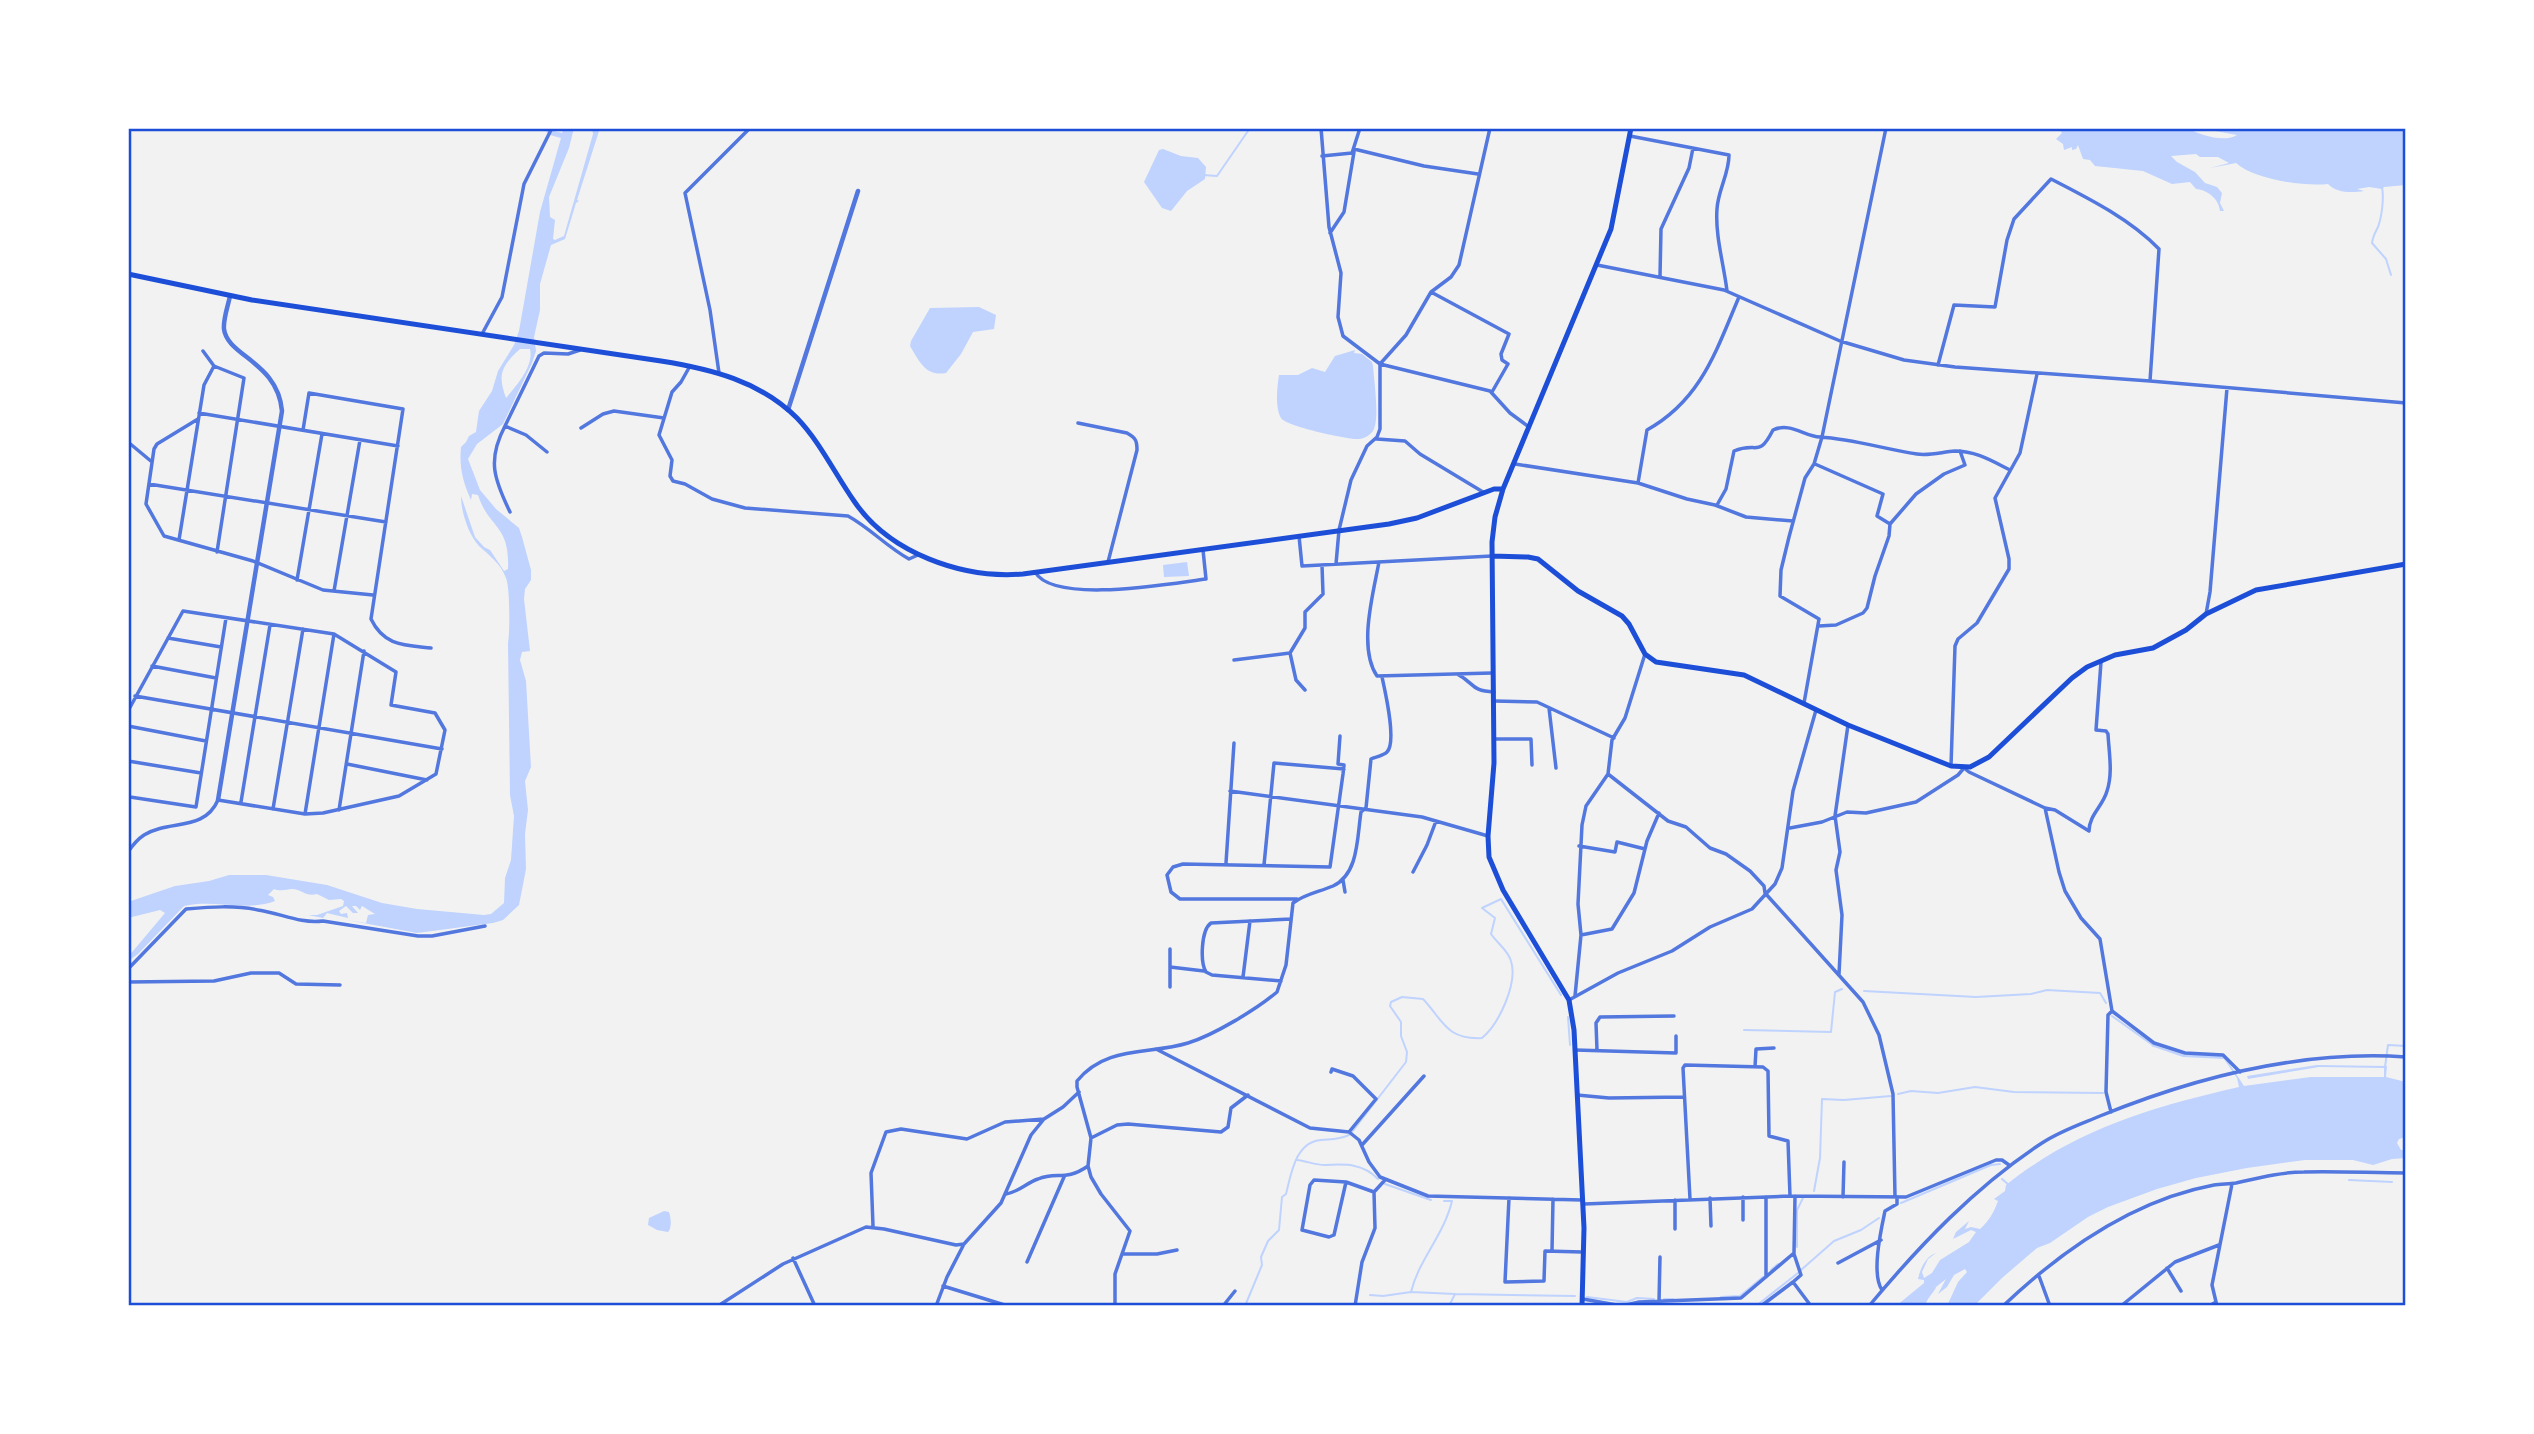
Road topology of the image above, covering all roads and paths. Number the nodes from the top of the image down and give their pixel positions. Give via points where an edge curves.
1 (129, 128) edge
2 (552, 128) edge
3 (750, 128) edge
4 (1321, 128) edge
5 (1360, 128) edge
6 (1490, 128) edge
7 (1630, 128) edge
8 (1886, 128) edge
9 (128, 135) edge
10 (1629, 136) junction
11 (1693, 148) junction
12 (1354, 150) junction
13 (1322, 156) junction
14 (1478, 174) junction
15 (858, 191) dead end
16 (1330, 233) junction
17 (1597, 265) junction
18 (128, 274) edge
19 (1660, 276) junction
20 (1727, 291) junction
21 (1431, 292) junction
22 (230, 296) junction
23 (1739, 297) junction
24 (482, 334) junction
25 (1840, 341) junction
26 (581, 349) junction
27 (202, 351) dead end
28 (1380, 364) junction
29 (1938, 365) junction
30 (214, 366) junction
31 (690, 366) junction
32 (719, 373) junction
33 (2037, 373) junction
34 (2150, 381) junction
35 (2227, 388) junction
36 (1492, 393) junction
37 (2406, 403) edge
38 (788, 410) junction
39 (199, 413) junction
40 (664, 418) junction
41 (198, 419) junction
42 (237, 420) junction
43 (1078, 423) dead end
44 (505, 426) junction
45 (280, 427) junction
46 (581, 428) dead end
47 (1530, 428) junction
48 (303, 430) junction
49 (322, 434) junction
50 (1822, 437) junction
51 (1376, 439) junction
52 (360, 440) junction
53 (128, 442) edge
54 (398, 446) junction
55 (1960, 451) junction
56 (547, 452) dead end
57 (152, 462) junction
58 (1516, 464) junction
59 (1814, 464) junction
60 (2010, 470) junction
61 (1637, 483) junction
62 (149, 484) junction
63 (1503, 489) junction
64 (187, 490) junction
65 (1485, 493) junction
66 (225, 495) junction
67 (267, 503) junction
68 (1717, 505) junction
69 (309, 510) junction
70 (510, 512) dead end
71 (346, 516) junction
72 (386, 522) junction
73 (1794, 522) junction
74 (1891, 524) junction
75 (1339, 530) junction
76 (1299, 536) junction
77 (179, 540) junction
78 (1203, 550) junction
79 (217, 552) junction
80 (918, 555) junction
81 (1492, 556) junction
82 (1379, 562) junction
83 (258, 563) junction
84 (1108, 563) junction
85 (1336, 564) junction
86 (2406, 564) edge
87 (1322, 565) junction
88 (1035, 572) junction
89 (297, 580) junction
90 (334, 591) junction
91 (373, 595) junction
92 (2206, 614) junction
93 (226, 618) junction
94 (248, 621) junction
95 (270, 625) junction
96 (1819, 626) junction
97 (303, 629) junction
98 (334, 634) junction
99 (168, 638) junction
100 (221, 647) junction
101 (431, 648) dead end
102 (365, 651) junction
103 (1290, 653) junction
104 (1645, 654) junction
105 (1234, 660) dead end
106 (2102, 660) junction
107 (152, 666) junction
108 (1494, 673) junction
109 (1457, 674) junction
110 (1382, 677) junction
111 (216, 678) junction
112 (1305, 690) dead end
113 (1494, 692) junction
114 (135, 696) junction
115 (1494, 701) junction
116 (1804, 703) junction
117 (211, 708) junction
118 (1549, 708) junction
119 (1816, 710) junction
120 (128, 711) edge
121 (232, 712) junction
122 (254, 716) junction
123 (288, 722) junction
124 (1848, 725) junction
125 (128, 726) edge
126 (320, 727) junction
127 (352, 733) junction
128 (1340, 736) dead end
129 (1614, 738) junction
130 (1494, 739) junction
131 (206, 741) junction
132 (1234, 743) dead end
133 (442, 748) junction
134 (128, 761) edge
135 (347, 764) junction
136 (1531, 765) dead end
137 (1951, 765) junction
138 (1556, 768) dead end
139 (1964, 768) junction
140 (1343, 769) junction
141 (201, 773) junction
142 (1608, 774) junction
143 (427, 780) junction
144 (1230, 791) junction
145 (128, 795) edge
146 (1271, 795) junction
147 (218, 800) junction
148 (240, 803) junction
149 (1339, 804) junction
150 (1366, 808) junction
151 (2045, 808) junction
152 (273, 809) junction
153 (340, 810) junction
154 (1659, 813) junction
155 (305, 814) junction
156 (1835, 816) junction
157 (1436, 821) junction
158 (1789, 828) junction
159 (1488, 836) junction
160 (1579, 846) junction
161 (1645, 849) junction
162 (128, 852) edge
163 (1226, 863) junction
164 (1265, 865) junction
165 (1413, 872) dead end
166 (1343, 880) junction
167 (1345, 892) dead end
168 (1765, 893) junction
169 (1299, 899) junction
170 (1291, 919) junction
171 (1250, 921) junction
172 (485, 926) dead end
173 (1581, 935) junction
174 (1170, 949) dead end
175 (1170, 967) junction
176 (128, 969) edge
177 (1204, 971) junction
178 (1839, 976) junction
179 (1242, 977) junction
180 (1281, 981) junction
181 (128, 982) edge
182 (340, 985) dead end
183 (1170, 987) dead end
184 (1575, 996) junction
185 (1569, 1000) junction
186 (2112, 1011) junction
187 (1674, 1016) dead end
188 (1676, 1036) dead end
189 (1154, 1048) junction
190 (1774, 1048) dead end
191 (1575, 1050) junction
192 (1597, 1050) junction
193 (2406, 1057) edge
194 (1755, 1067) junction
195 (1331, 1072) dead end
196 (2240, 1072) junction
197 (1424, 1076) dead end
198 (1079, 1092) junction
199 (1248, 1095) junction
200 (1577, 1095) junction
201 (1684, 1097) junction
202 (2111, 1112) junction
203 (1044, 1119) junction
204 (1349, 1132) junction
205 (1091, 1138) junction
206 (1362, 1145) junction
207 (1844, 1162) dead end
208 (2009, 1165) junction
209 (1088, 1166) junction
210 (2406, 1173) edge
211 (1064, 1177) junction
212 (1385, 1180) junction
213 (1346, 1182) junction
214 (2232, 1184) junction
215 (1374, 1192) junction
216 (1006, 1194) junction
217 (1766, 1196) junction
218 (1793, 1196) junction
219 (1843, 1196) junction
220 (1743, 1197) junction
221 (1896, 1197) junction
222 (1508, 1198) junction
223 (1710, 1198) junction
224 (1553, 1199) junction
225 (1675, 1199) junction
226 (1690, 1199) junction
227 (1582, 1202) junction
228 (1742, 1220) dead end
229 (1711, 1226) dead end
230 (873, 1227) junction
231 (1675, 1229) dead end
232 (1881, 1240) junction
233 (964, 1244) junction
234 (2218, 1245) junction
235 (1177, 1250) dead end
236 (1552, 1251) junction
237 (1584, 1252) junction
238 (1794, 1253) junction
239 (1123, 1254) junction
240 (1660, 1257) dead end
241 (793, 1258) junction
242 (1027, 1262) dead end
243 (1838, 1263) dead end
244 (2167, 1268) junction
245 (2039, 1276) junction
246 (1766, 1277) junction
247 (1793, 1282) junction
248 (943, 1286) junction
249 (1882, 1290) junction
250 (1234, 1291) dead end
251 (2181, 1291) dead end
252 (1659, 1302) junction
253 (1582, 1303) edge
254 (2217, 1304) edge
255 (720, 1306) edge
256 (815, 1306) edge
257 (936, 1306) edge
258 (1009, 1306) edge
259 (1115, 1306) edge
260 (1223, 1306) edge
261 (1355, 1306) edge
262 (1761, 1306) edge
263 (1811, 1306) edge
264 (1869, 1306) edge
265 (2003, 1306) edge
266 (2050, 1306) edge
267 (2121, 1306) edge
268 (2209, 1306) edge

1 - 9 street
2 - 24 street via 524,184 502,297
3 - 32 street via 685,193
4 - 13 street
5 - 12 street
6 - 14 street
7 - 10 main road
8 - 25 street
10 - 11 street
10 - 17 main road via 1611,229
11 - 19 street via 1689,168 1662,225
11 - 20 street via 1729,155 1717,211
12 - 13 street via 1349,155
12 - 14 street
12 - 16 street via 1344,212
13 - 16 street
14 - 21 street via 1459,265
15 - 38 street
16 - 28 street via 1341,273 1338,317 1343,336
17 - 19 street
17 - 47 main road
18 - 22 main road
19 - 20 street
20 - 23 street
21 - 28 street via 1406,335
21 - 36 street via 1509,334 1501,357 1508,364
22 - 24 main road
22 - 45 street via 224,329 227,339 275,385 281,398
23 - 25 street
23 - 61 street via 1695,390 1647,430
24 - 26 main road
25 - 29 street
25 - 50 street
26 - 31 main road
26 - 44 street via 539,356
27 - 30 street
28 - 36 street
28 - 51 street via 1381,424
29 - 33 street
29 - 34 street via 1954,305 1995,307 2014,219 2051,179 2095,202 2160,248
30 - 39 street via 206,378
30 - 42 street via 244,378
31 - 32 main road
31 - 40 street via 672,392
32 - 38 main road via 757,388
33 - 34 street
33 - 60 street via 2020,453
34 - 35 street
35 - 37 street
35 - 92 street
36 - 47 street
38 - 80 main road via 809,433 856,504
39 - 41 street
39 - 42 street
40 - 46 street via 614,411
40 - 80 street via 659,435 672,460 673,481 745,508 848,516 894,551 909,559
41 - 57 street via 157,444
41 - 64 street
42 - 45 street
42 - 66 street
43 - 84 street via 1127,433 1137,442
44 - 56 street
44 - 70 street via 495,476
45 - 48 street
45 - 67 street
47 - 58 main road
48 - 49 street
48 - 54 street via 309,393 390,406 403,409
49 - 52 street
49 - 69 street
50 - 55 street via 1923,454
50 - 59 street
50 - 68 street via 1779,428 1762,447 1736,450
51 - 65 street via 1405,441
51 - 75 street via 1367,446 1351,480
52 - 54 street
52 - 71 street
53 - 57 street
54 - 72 street
55 - 60 street via 1978,454
55 - 74 street via 1965,466 1916,494
57 - 62 street
58 - 61 street
58 - 63 main road
59 - 73 street via 1805,478
59 - 74 street via 1883,494 1877,516
60 - 137 street via 1994,502 2009,569 1977,624 1955,646
61 - 68 street
62 - 64 street
62 - 77 street via 146,507 164,536
63 - 65 main road
63 - 81 main road
64 - 66 street
64 - 77 street
65 - 75 main road via 1417,518
66 - 67 street
66 - 79 street
67 - 69 street
67 - 83 street
68 - 73 street via 1746,517
69 - 71 street
69 - 89 street
71 - 72 street
71 - 90 street
72 - 91 street
73 - 96 street via 1781,569 1780,596 1816,616
74 - 96 street via 1867,608 1836,625
75 - 76 main road
75 - 85 street
76 - 78 main road
76 - 87 street via 1303,566
77 - 79 street
78 - 84 main road
78 - 88 street via 1206,579 1092,592 1044,581
79 - 83 street
80 - 88 main road via 983,574
81 - 82 street
81 - 104 main road via 1538,559 1578,591 1622,616
81 - 108 main road
82 - 85 street
82 - 110 street via 1368,635 1370,664
83 - 89 street
83 - 94 street
84 - 88 main road
85 - 87 street
86 - 92 main road via 2270,586
87 - 103 street via 1323,594 1305,612 1305,628
89 - 90 street
90 - 91 street
91 - 101 street via 371,619 377,632 403,645
92 - 106 main road via 2153,648
93 - 94 street
93 - 99 street via 183,611
93 - 100 street
94 - 95 street
94 - 121 street
95 - 97 street
95 - 122 street
96 - 116 street
97 - 98 street
97 - 123 street
98 - 102 street
98 - 126 street
99 - 100 street
99 - 107 street
100 - 111 street
102 - 127 street
102 - 133 street via 396,673 391,705 435,713 445,730
103 - 105 street
103 - 112 street via 1296,680
104 - 116 main road via 1656,662 1744,675
104 - 129 street
106 - 139 main road via 2072,678 1989,757
106 - 151 street via 2096,730 2108,734 2108,790 2089,821 2090,831
107 - 111 street
107 - 114 street
108 - 109 street
108 - 113 main road
109 - 110 street
109 - 113 street via 1476,690
110 - 150 street via 1390,746 1371,759
111 - 117 street
113 - 115 main road
114 - 117 street
114 - 120 street
115 - 118 street via 1533,701
115 - 130 main road
116 - 119 main road
117 - 121 street
117 - 131 street
118 - 129 street
118 - 138 street
119 - 124 main road
119 - 158 street via 1793,791
121 - 122 street
121 - 147 street
122 - 123 street
122 - 148 street
123 - 126 street
123 - 152 street
124 - 137 main road
124 - 156 street
125 - 131 street
126 - 127 street
126 - 155 street
127 - 133 street
127 - 135 street
128 - 140 street via 1338,764
129 - 142 street
130 - 136 street via 1531,739
130 - 159 main road
131 - 141 street
132 - 144 street
133 - 143 street via 436,774
134 - 141 street
135 - 143 street
135 - 153 street
137 - 139 main road
139 - 151 street
139 - 156 street via 1916,802
140 - 146 street via 1274,763
140 - 149 street
141 - 145 street via 196,807
142 - 154 street
142 - 160 street via 1586,806
143 - 153 street via 384,801
144 - 146 street
144 - 163 street
146 - 149 street
146 - 164 street
147 - 148 street
147 - 162 street via 198,822 144,835
148 - 152 street
149 - 150 street
149 - 164 street via 1330,867
150 - 157 street
150 - 166 street via 1361,812 1352,868
151 - 186 street via 2065,891 2100,939
152 - 155 street
153 - 155 street
154 - 161 street
154 - 168 street via 1750,871
156 - 158 street
156 - 178 street via 1842,915
157 - 159 street
157 - 165 street
158 - 168 street via 1781,874
159 - 185 main road via 1489,857 1499,884
160 - 161 street via 1615,852 1617,842
160 - 173 street
161 - 173 street via 1634,893 1612,929
163 - 164 street
163 - 169 street via 1175,866 1167,875 1171,892 1185,900
166 - 167 street
166 - 169 street
168 - 178 street
168 - 184 street via 1752,909
169 - 170 street via 1292,905
170 - 171 street
170 - 180 street
171 - 177 street via 1208,925
171 - 179 street
172 - 176 street via 432,936 404,935 256,909 186,909
173 - 184 street
174 - 175 street
175 - 177 street
175 - 183 street
177 - 179 street
178 - 221 street via 1863,1002 1886,1059 1893,1094
179 - 180 street
180 - 189 street via 1275,994 1208,1036
181 - 182 street via 214,982 271,973 283,974 296,984
184 - 185 street
185 - 191 main road
186 - 196 street via 2154,1043 2185,1053 2223,1055
186 - 202 street via 2108,1015 2106,1093
187 - 192 street via 1600,1017
188 - 192 street via 1676,1053
189 - 198 street via 1104,1059 1079,1078
189 - 199 street
190 - 194 street via 1756,1049
191 - 192 street
191 - 200 main road
193 - 196 street via 2305,1060
194 - 201 street via 1684,1066
194 - 218 street via 1768,1071 1770,1137 1789,1142
195 - 204 street via 1353,1076 1376,1099
196 - 202 street
197 - 206 street
198 - 203 street
198 - 205 street
199 - 204 street via 1313,1129
199 - 205 street via 1231,1108 1228,1127 1221,1132 1128,1124
200 - 201 street
200 - 227 main road
201 - 226 street
202 - 208 street via 2052,1137
203 - 216 street via 1031,1135
203 - 230 street via 1005,1122 967,1139 901,1129 886,1132 870,1173
204 - 206 street
205 - 209 street
206 - 212 street via 1374,1171
207 - 219 street
208 - 221 street via 1996,1160
208 - 249 street via 1917,1250
209 - 211 street
209 - 239 street via 1097,1188 1130,1231
210 - 214 street via 2304,1172
211 - 216 street via 1040,1178
211 - 242 street
212 - 215 street
212 - 222 street via 1432,1197
213 - 213 street via 1334,1235 1302,1230 1312,1181
213 - 215 street
214 - 234 street
214 - 245 street via 2176,1196 2127,1216 2077,1245
215 - 261 street via 1375,1228 1362,1262
216 - 233 street
217 - 218 street
217 - 220 street
217 - 246 street
218 - 219 street
218 - 238 street
219 - 221 street
220 - 223 street
220 - 228 street
221 - 232 street via 1898,1204 1885,1211
222 - 224 street
222 - 236 street via 1505,1282 1544,1282 1545,1251
223 - 226 street
223 - 229 street
224 - 227 street
224 - 236 street
225 - 226 street
225 - 227 street
225 - 231 street
227 - 237 main road
230 - 233 street
230 - 241 street
232 - 243 street
232 - 249 street via 1877,1272
233 - 248 street
234 - 244 street
234 - 254 street via 2212,1285
235 - 239 street
236 - 237 street
237 - 253 main road
238 - 246 street
238 - 247 street via 1801,1275
239 - 259 street via 1114,1279
240 - 252 street
241 - 255 street
241 - 256 street
244 - 251 street
244 - 267 street
245 - 265 street
245 - 266 street
246 - 252 street via 1741,1298
247 - 262 street
247 - 263 street
248 - 257 street
248 - 258 street
249 - 264 street
250 - 260 street
252 - 253 street via 1622,1306
254 - 268 street

